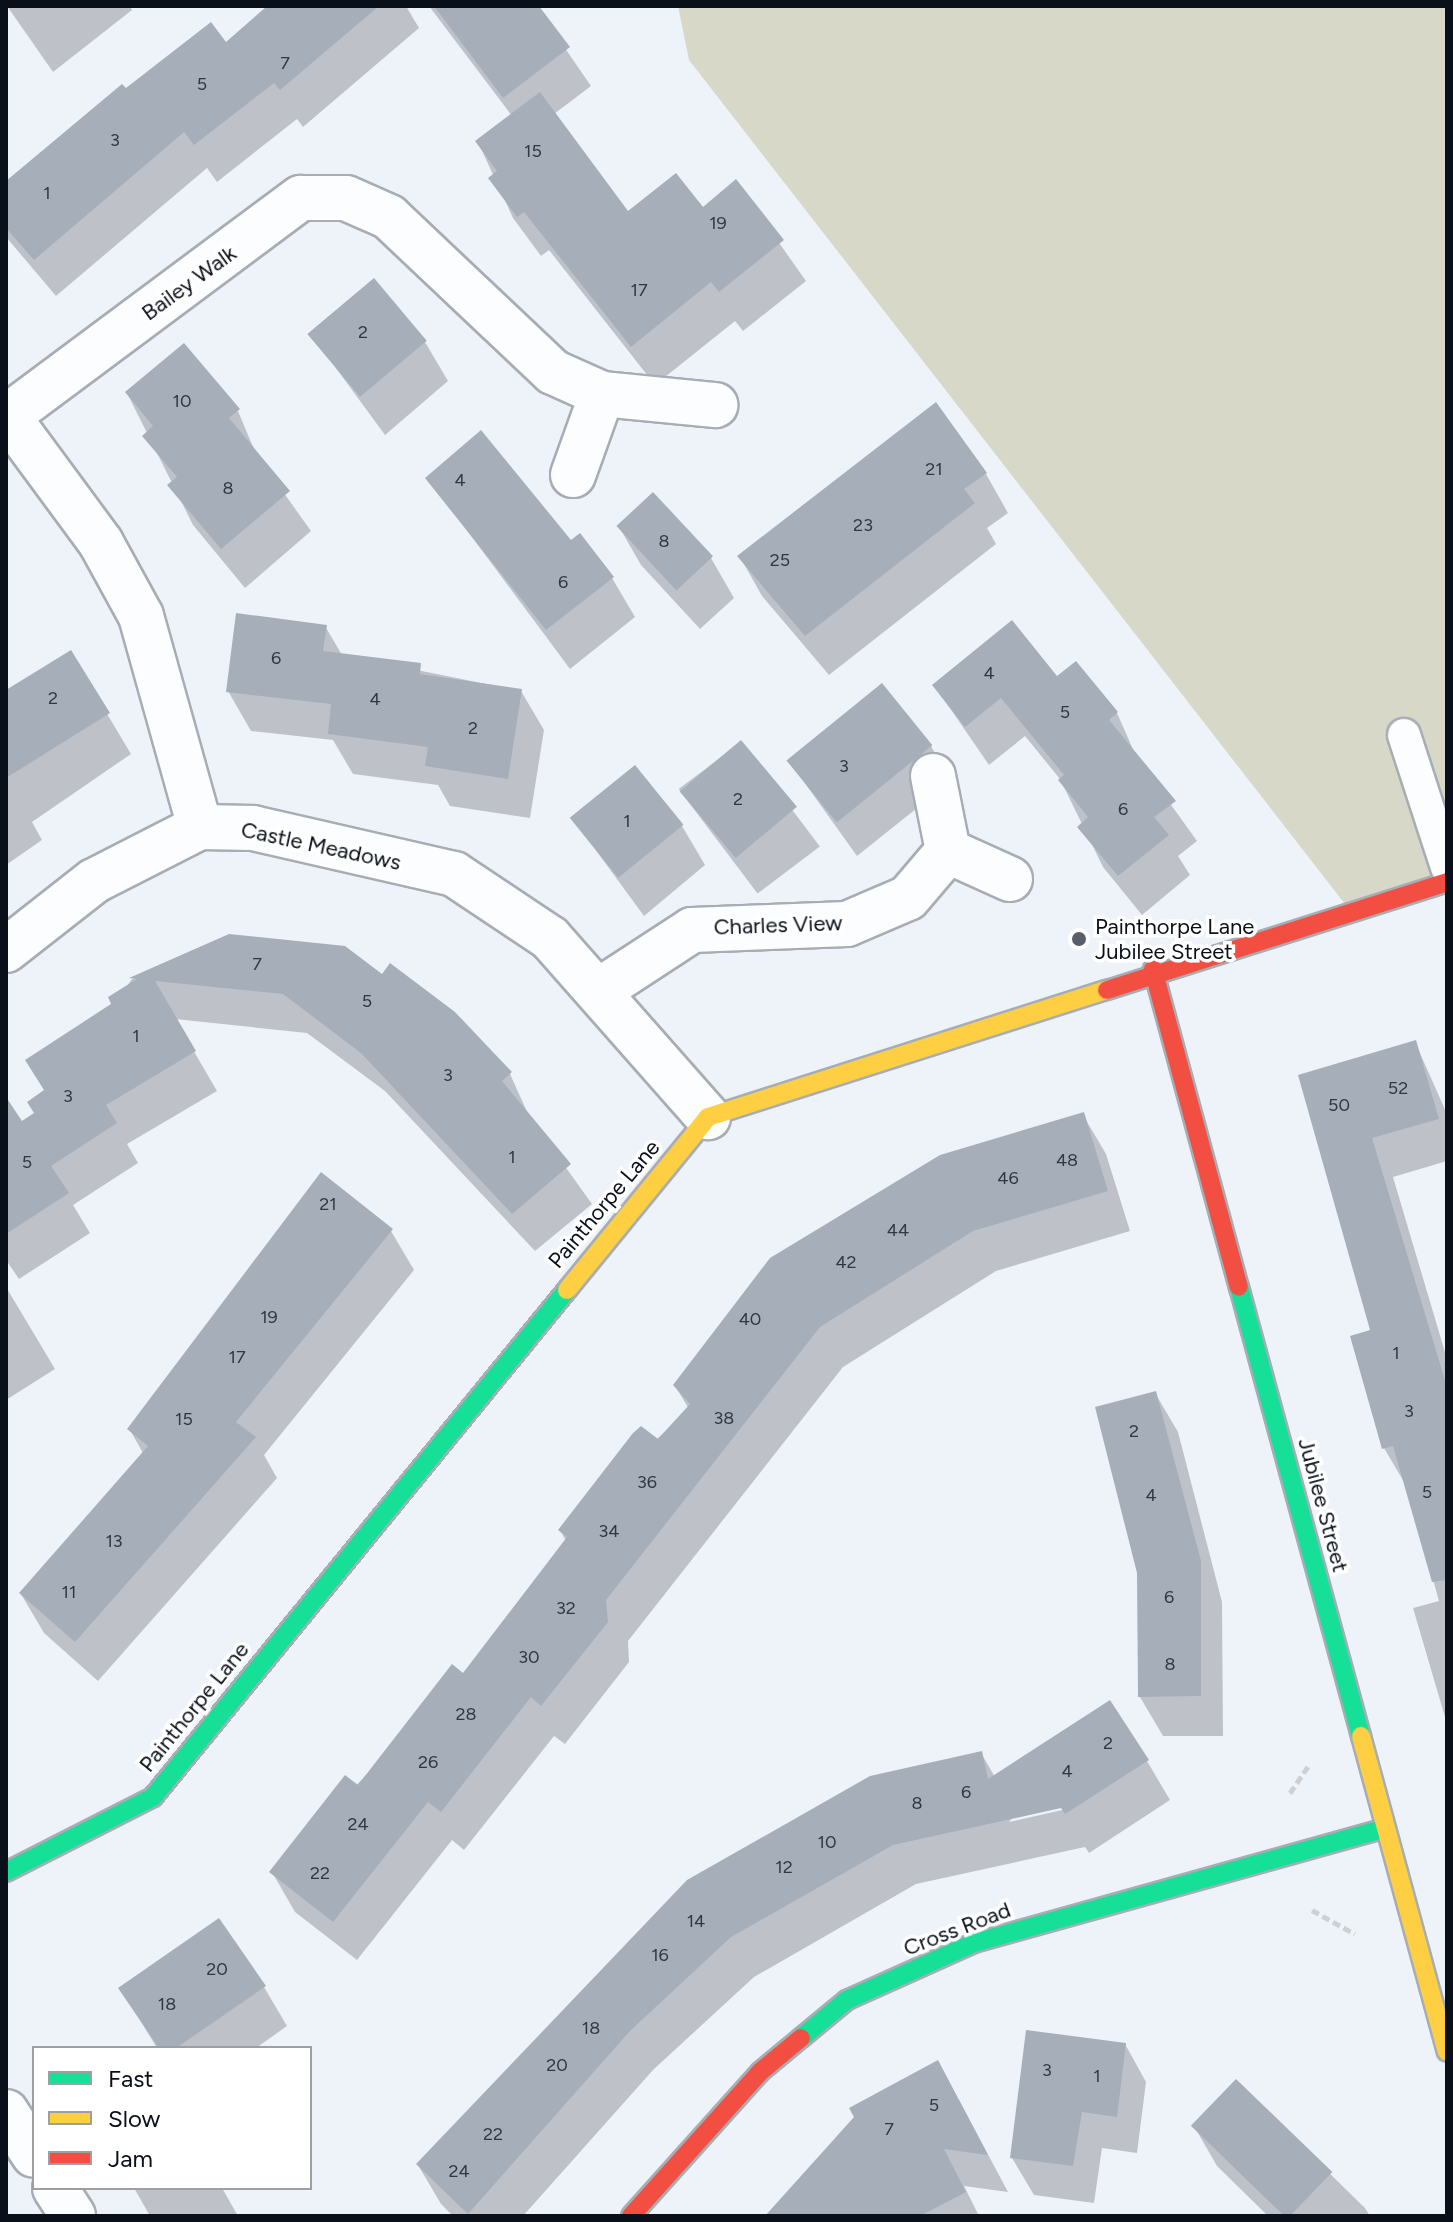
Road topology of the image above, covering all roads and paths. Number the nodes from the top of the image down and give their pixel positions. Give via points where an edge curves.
1 (602, 394) junction
2 (715, 405) dead end
3 (7, 415) edge
4 (573, 475) dead end
5 (1404, 735) dead end
6 (933, 776) dead end
7 (200, 827) junction
8 (948, 851) junction
9 (1447, 867) edge
10 (1010, 879) dead end
11 (1447, 882) edge
12 (6, 950) edge
13 (1153, 969) junction
14 (600, 990) junction
15 (708, 1117) junction
16 (1381, 1829) junction
17 (6, 1872) edge
18 (1447, 2052) edge
19 (6, 2112) edge
20 (32, 2152) edge
21 (56, 2190) edge
22 (73, 2216) edge
23 (631, 2216) edge

1 - 2 street, Bailey Walk
1 - 3 street, Bailey Walk via 553,372 506,335 389,217 346,198 301,198
1 - 4 street
3 - 7 street via 101,543 141,616
5 - 9 lane
6 - 8 street
7 - 12 street via 94,881
7 - 14 street, Castle Meadows via 253,828 454,874 550,938
8 - 10 street
8 - 14 street, Charles View via 908,898 847,924 692,930
11 - 13 street
13 - 15 street
13 - 16 street, Jubilee Street
14 - 15 street, Castle Meadows
15 - 17 street, Painthorpe Lane via 153,1797
16 - 18 street, Jubilee Street
16 - 23 street, Cross Road via 974,1943 847,2000 760,2072
19 - 20 street
21 - 22 street

